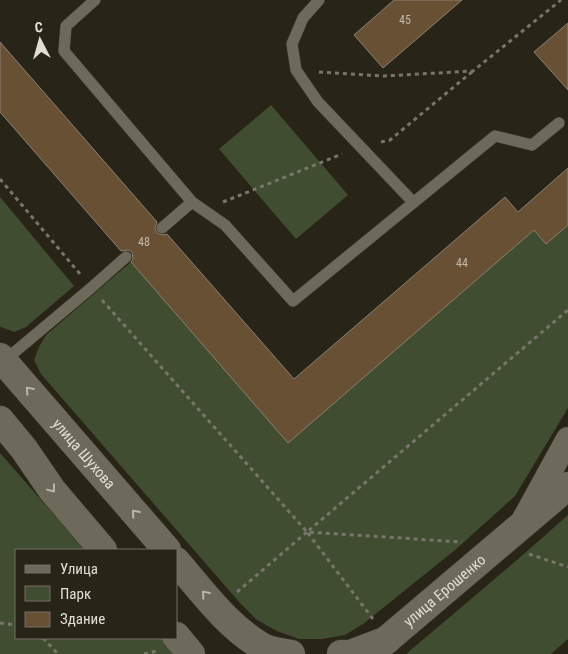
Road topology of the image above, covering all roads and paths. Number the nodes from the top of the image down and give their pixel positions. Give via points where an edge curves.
1 (95, 0) edge
2 (319, 0) edge
3 (560, 0) edge
4 (296, 70) junction
5 (559, 123) dead end
6 (0, 179) edge
7 (192, 202) junction
8 (413, 202) junction
9 (162, 228) dead end
10 (126, 257) dead end
11 (91, 288) junction
12 (568, 310) edge
13 (2, 359) edge
14 (0, 420) edge
15 (568, 439) edge
16 (568, 486) edge
17 (307, 532) junction
18 (510, 536) junction
19 (102, 549) edge
20 (166, 549) edge
21 (178, 563) edge
22 (568, 567) edge
23 (236, 592) dead end
24 (0, 623) edge
25 (15, 625) edge
26 (178, 638) edge
27 (378, 638) edge
28 (44, 639) edge
29 (58, 654) edge
30 (191, 654) edge
31 (291, 654) edge
32 (341, 654) edge

1 - 7 lane via 66,26 64,51
2 - 4 lane via 303,18 292,44
3 - 4 path via 473,71 384,76
4 - 8 lane via 318,102
5 - 8 lane via 532,144 495,136
6 - 11 path
7 - 8 lane via 225,225 292,301
7 - 9 lane
10 - 11 lane
11 - 13 lane
11 - 17 path
12 - 17 path
20 -> 13 main road, улица Шухова
14 -> 19 main road via 52,490
15 - 18 street, улица Ерошенко
16 - 18 main road, улица Ерошенко
17 - 18 path
17 - 23 path
17 - 27 path
18 - 22 path
18 - 27 main road, улица Ерошенко
31 -> 21 main road via 262,647 235,626
24 - 25 path
26 - 30 main road
27 - 32 main road via 350,654
28 - 29 path

